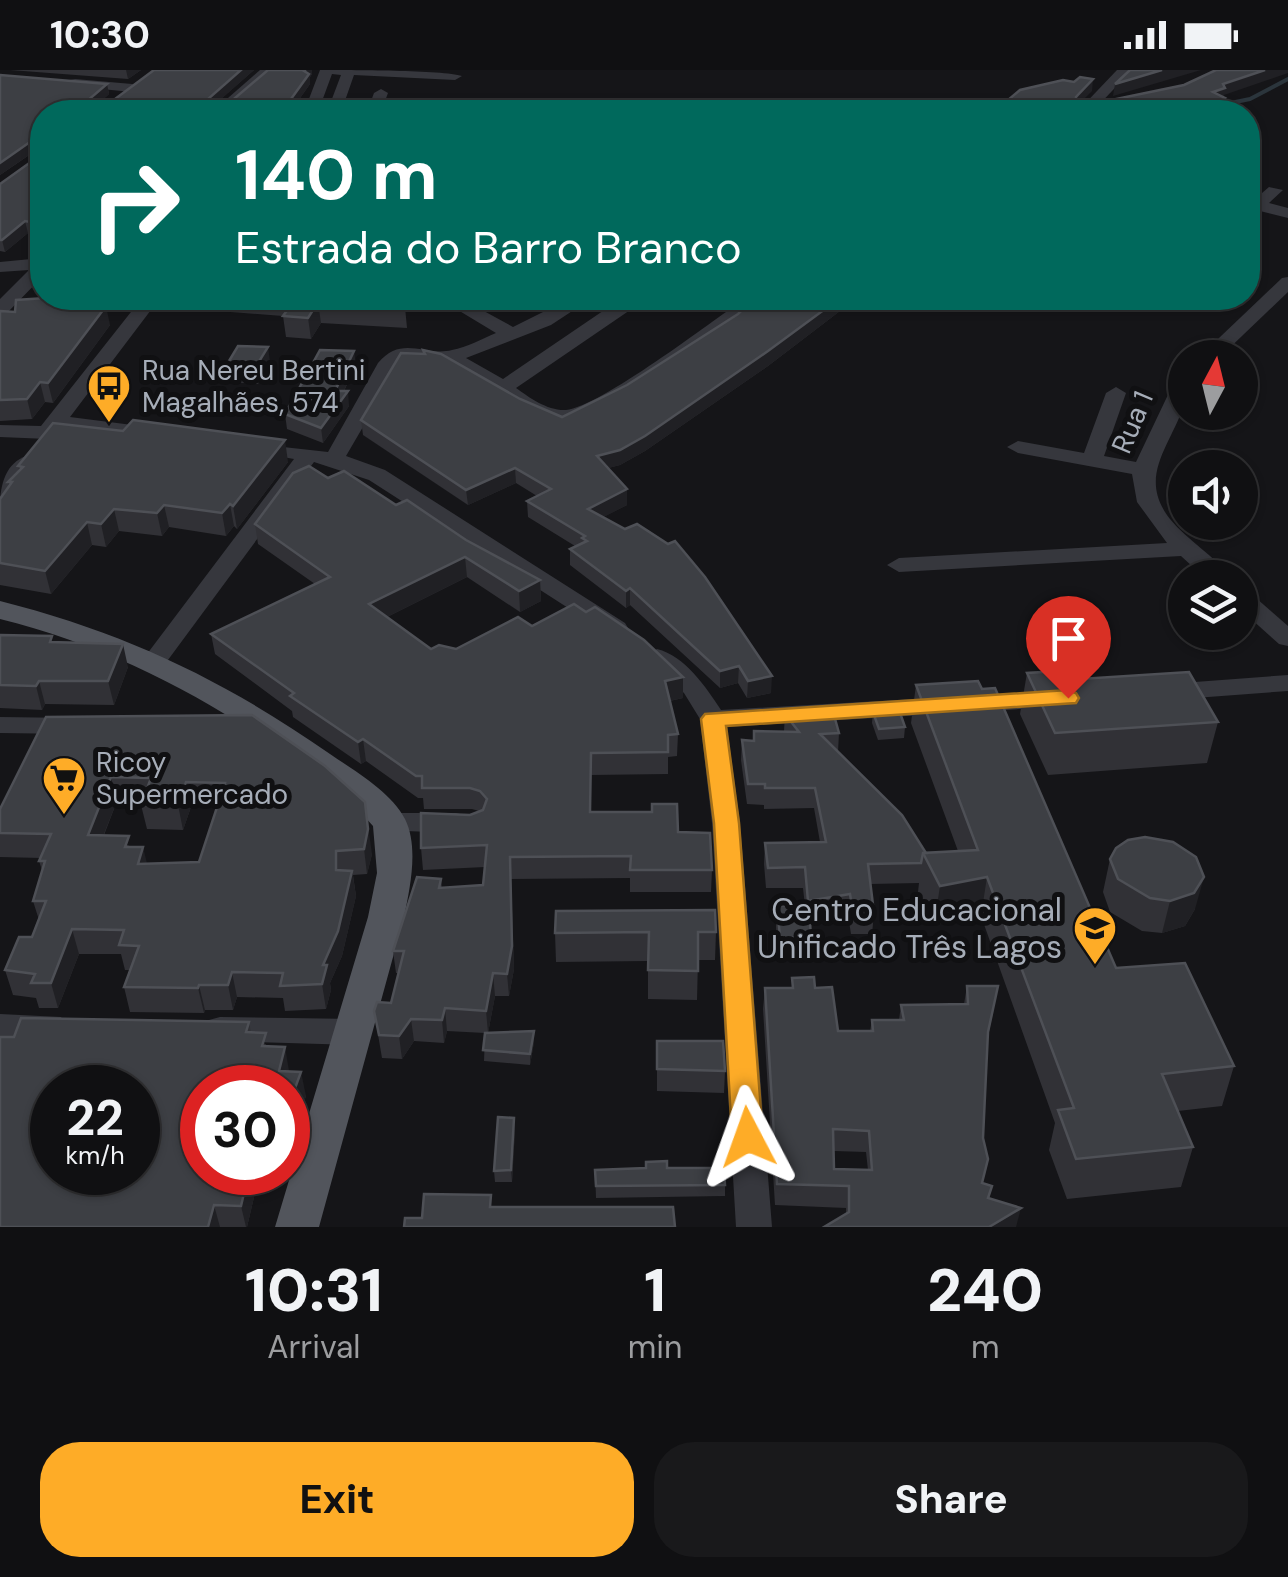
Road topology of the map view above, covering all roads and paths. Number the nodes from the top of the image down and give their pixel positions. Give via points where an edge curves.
1 (268, 70) edge
2 (327, 70) edge
3 (1125, 70) edge
4 (349, 71) edge
5 (455, 76) dead end
6 (54, 81) edge
7 (381, 93) dead end
8 (118, 100) edge
9 (233, 100) edge
10 (315, 100) edge
11 (338, 100) edge
12 (378, 100) edge
13 (1103, 100) edge
14 (1275, 190) dead end
15 (1260, 202) edge
16 (1260, 210) edge
17 (1288, 213) edge
18 (30, 266) edge
19 (0, 267) edge
20 (30, 278) edge
21 (1288, 282) edge
22 (1260, 308) edge
23 (0, 309) edge
24 (142, 310) edge
25 (469, 310) edge
26 (557, 310) edge
27 (617, 310) edge
28 (739, 310) edge
29 (1258, 310) edge
30 (512, 334) junction
31 (1226, 340) edge
32 (450, 358) junction
33 (504, 388) junction
34 (1116, 393) dead end
35 (1168, 416) edge
36 (52, 427) junction
37 (0, 431) edge
38 (173, 436) edge
39 (232, 444) edge
40 (1018, 447) dead end
41 (322, 457) junction
42 (1092, 460) junction
43 (1143, 470) junction
44 (0, 498) edge
45 (1187, 548) junction
46 (1200, 560) edge
47 (899, 566) dead end
48 (0, 610) edge
49 (1258, 612) edge
50 (1288, 639) edge
51 (156, 660) junction
52 (1288, 683) edge
53 (1146, 693) edge
54 (1087, 696) edge
55 (713, 719) junction
56 (0, 725) edge
57 (100, 726) edge
58 (213, 726) edge
59 (270, 727) junction
60 (390, 823) junction
61 (471, 823) edge
62 (0, 1026) edge
63 (79, 1027) edge
64 (197, 1029) edge
65 (355, 1032) junction
66 (297, 1227) edge
67 (754, 1227) edge

1 - 9 street
2 - 4 street
2 - 10 street
3 - 13 street
4 - 5 street
4 - 11 street
6 - 8 street via 138,84
7 - 12 street
14 - 15 street
16 - 17 street
18 - 19 street
20 - 23 street
21 - 22 street
24 - 36 street
25 - 30 street
26 - 30 street
27 - 33 street
28 - 33 street via 583,413 549,414
29 - 31 street
30 - 32 street
32 - 33 street
32 - 41 street via 392,358
34 - 42 street
35 - 43 street, Rua 1
36 - 37 street
36 - 38 street
36 - 44 street
39 - 41 street
40 - 42 street
41 - 51 street
41 - 55 street via 377,475 628,636 694,688
42 - 43 street
43 - 45 street, Rua 1 via 1144,499
45 - 46 street, Rua 1
45 - 47 street
48 - 51 main road via 78,629
49 - 50 street
51 - 59 main road
52 - 53 street
54 - 55 street
55 - 67 street
56 - 57 street
58 - 59 street
59 - 60 main road via 356,789
60 - 61 street
60 - 65 main road via 395,873
62 - 63 street
64 - 65 street
65 - 66 main road

